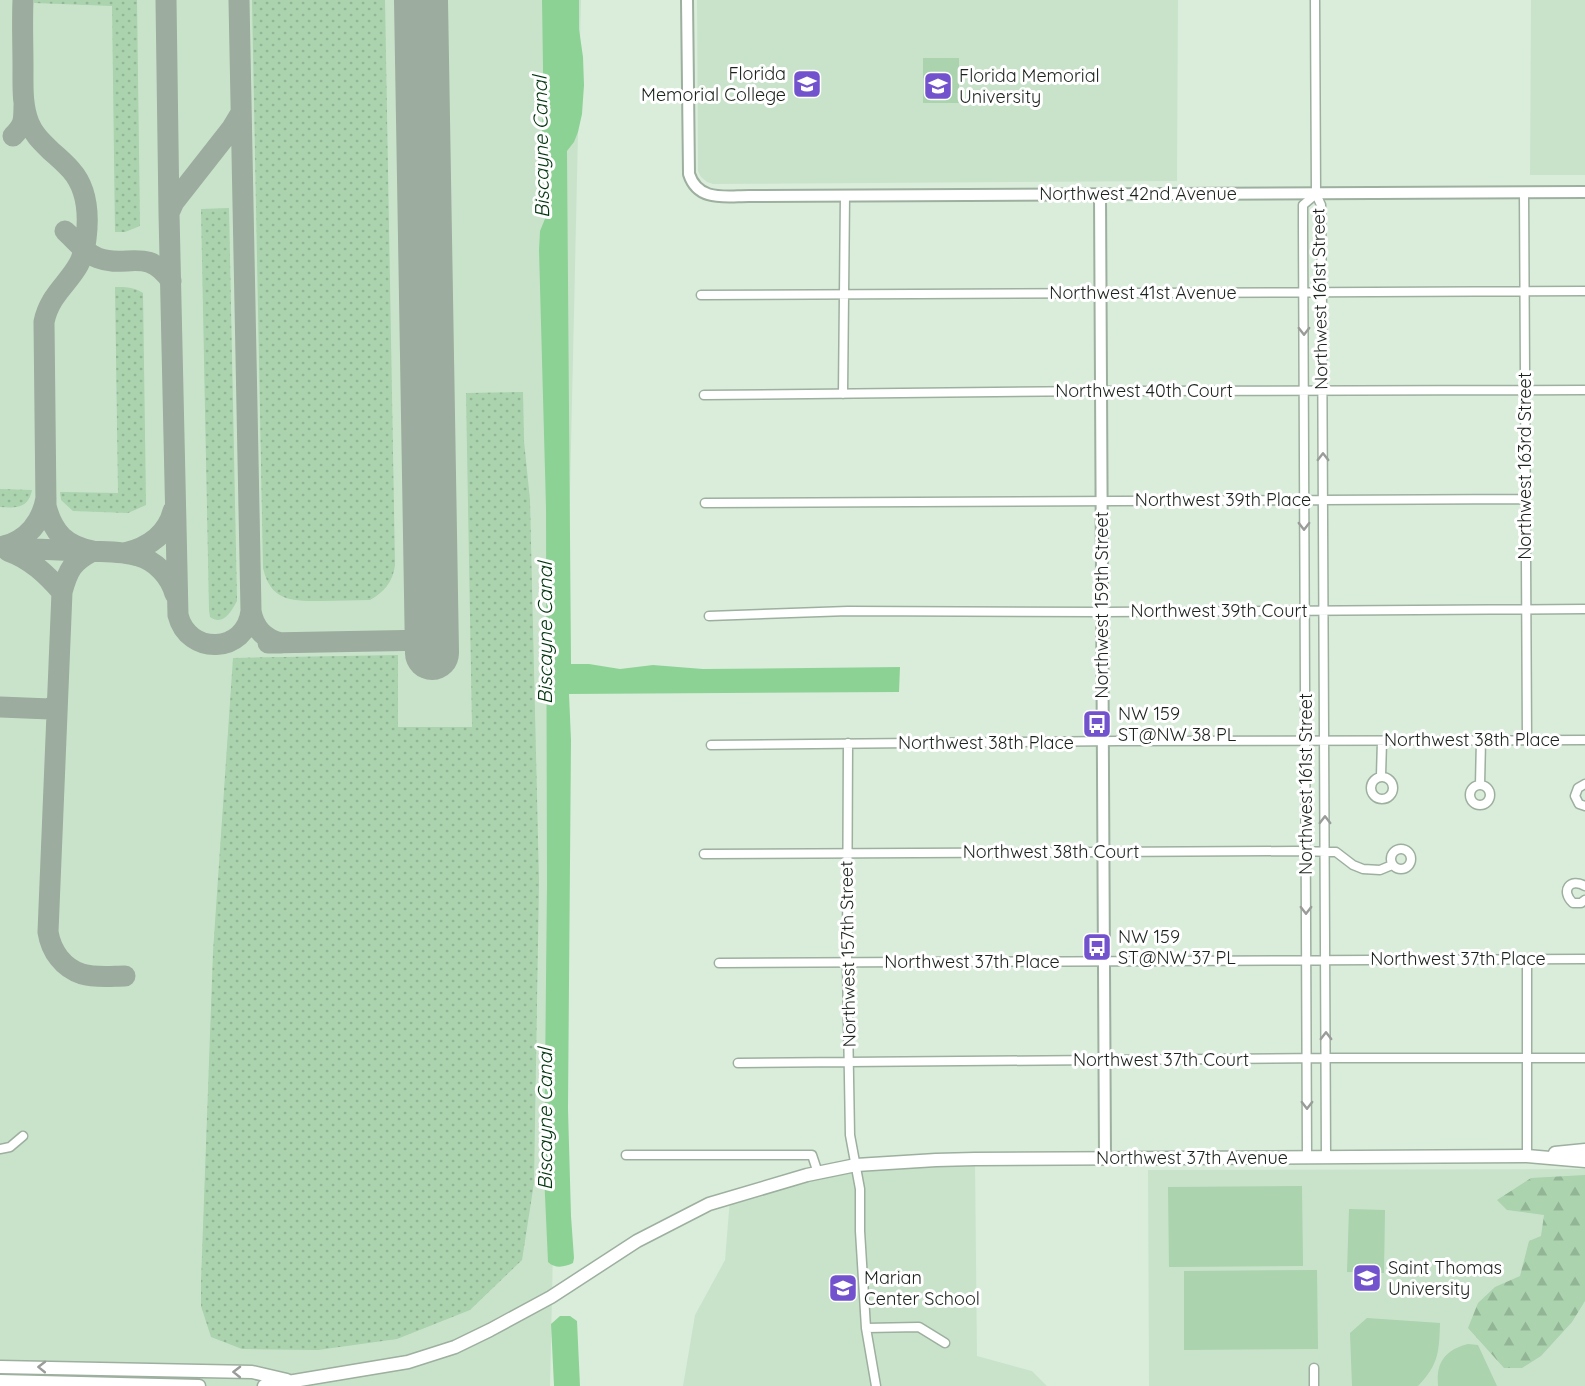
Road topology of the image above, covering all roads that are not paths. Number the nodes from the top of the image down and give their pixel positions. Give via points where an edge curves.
1 (687, 0) edge
2 (1315, 0) edge
3 (1585, 192) edge
4 (1524, 193) junction
5 (1100, 194) junction
6 (1316, 194) junction
7 (845, 195) junction
8 (1585, 291) edge
9 (1101, 292) junction
10 (1304, 292) junction
11 (1322, 292) junction
12 (1524, 292) junction
13 (701, 295) dead end
14 (845, 295) junction
15 (1304, 390) junction
16 (1323, 390) junction
17 (1525, 390) junction
18 (1585, 390) edge
19 (1101, 391) junction
20 (843, 394) junction
21 (704, 395) dead end
22 (1525, 499) junction
23 (1304, 500) junction
24 (1323, 500) junction
25 (1102, 501) junction
26 (705, 503) dead end
27 (1585, 609) edge
28 (1304, 610) junction
29 (1323, 610) junction
30 (1526, 610) junction
31 (1102, 612) junction
32 (709, 616) dead end
33 (1481, 740) junction
34 (1527, 740) junction
35 (1585, 740) edge
36 (1306, 741) junction
37 (1324, 741) junction
38 (1382, 741) junction
39 (1103, 742) junction
40 (848, 743) junction
41 (711, 745) dead end
42 (1382, 776) dead end
43 (1585, 784) edge
44 (1480, 785) dead end
45 (1585, 807) edge
46 (1103, 851) junction
47 (1306, 851) junction
48 (1325, 852) junction
49 (704, 854) dead end
50 (847, 854) junction
51 (1392, 865) dead end
52 (1585, 886) edge
53 (1585, 901) edge
54 (1527, 959) junction
55 (1585, 959) edge
56 (1306, 960) junction
57 (1326, 960) junction
58 (1104, 961) junction
59 (719, 963) dead end
60 (847, 963) junction
61 (1307, 1058) junction
62 (1326, 1058) junction
63 (1528, 1058) junction
64 (1585, 1058) edge
65 (1104, 1060) junction
66 (849, 1062) junction
67 (738, 1063) dead end
68 (23, 1136) dead end
69 (0, 1149) edge
70 (1585, 1150) edge
71 (626, 1155) dead end
72 (1527, 1156) junction
73 (1326, 1157) junction
74 (1307, 1158) junction
75 (1105, 1159) junction
76 (1585, 1161) edge
77 (856, 1165) junction
78 (818, 1173) junction
79 (866, 1328) junction
80 (945, 1343) dead end
81 (0, 1366) edge
82 (74, 1368) junction
83 (1314, 1368) dead end
84 (0, 1381) edge
85 (75, 1384) edge
86 (294, 1384) edge
87 (199, 1386) edge
88 (264, 1386) edge
89 (876, 1386) edge
90 (1314, 1386) edge

1 - 7 street, Northwest 42nd Avenue via 688,164 695,186 715,196
2 - 6 street
3 - 4 street, Northwest 42nd Avenue
4 - 6 street, Northwest 42nd Avenue
4 - 12 street, Northwest 163rd Street
5 - 6 street, Northwest 42nd Avenue
5 - 7 street, Northwest 42nd Avenue
5 - 9 street, Northwest 159th Street
6 - 10 street, Northwest 161st Street via 1303,205
6 - 11 street, Northwest 161st Street via 1321,205
7 - 14 street
8 - 12 street, Northwest 41st Avenue
9 - 10 street, Northwest 41st Avenue
9 - 14 street, Northwest 41st Avenue
9 - 19 street, Northwest 159th Street
10 - 11 street, Northwest 41st Avenue
10 -> 15 street, Northwest 161st Street
11 - 12 street, Northwest 41st Avenue
11 - 16 street, Northwest 161st Street
12 - 17 street, Northwest 163rd Street
13 - 14 street, Northwest 41st Avenue
14 - 20 street
15 - 16 street, Northwest 40th Court
15 - 19 street, Northwest 40th Court
15 - 23 street, Northwest 161st Street
16 - 17 street, Northwest 40th Court
24 -> 16 street, Northwest 161st Street
17 - 18 street, Northwest 40th Court
17 - 22 street, Northwest 163rd Street
19 - 20 street, Northwest 40th Court
19 - 25 street, Northwest 159th Street
20 - 21 street, Northwest 40th Court
22 - 24 street, Northwest 39th Place
22 - 30 street, Northwest 163rd Street
23 - 24 street, Northwest 39th Place
23 - 25 street, Northwest 39th Place
23 -> 28 street, Northwest 161st Street
24 - 29 street, Northwest 161st Street
25 - 26 street, Northwest 39th Place
25 - 31 street, Northwest 159th Street
27 - 30 street, Northwest 39th Court
28 - 29 street, Northwest 39th Court
28 - 31 street, Northwest 39th Court
28 - 36 street, Northwest 161st Street
29 - 30 street, Northwest 39th Court
29 - 37 street, Northwest 161st Street
30 - 34 street, Northwest 163rd Street
31 - 32 street, Northwest 39th Court via 848,611
31 - 39 street, Northwest 159th Street
33 - 34 street, Northwest 38th Place
33 - 38 street, Northwest 38th Place
33 - 44 street
34 - 35 street, Northwest 38th Place
36 - 37 street, Northwest 38th Place
36 - 39 street, Northwest 38th Place
36 - 47 street, Northwest 161st Street
37 - 38 street, Northwest 38th Place
48 -> 37 street, Northwest 161st Street
38 - 42 street
39 - 40 street, Northwest 38th Place
39 - 46 street, Northwest 159th Street
40 - 41 street, Northwest 38th Place
40 - 50 street, Northwest 157th Street
43 - 45 street via 1575,796
46 - 47 street, Northwest 38th Court
46 - 50 street, Northwest 38th Court
46 - 58 street, Northwest 159th Street
47 - 48 street, Northwest 38th Court
47 -> 56 street, Northwest 161st Street
48 - 51 street, Northwest 38th Court via 1336,852 1363,869 1380,870
48 - 57 street, Northwest 161st Street
49 - 50 street, Northwest 38th Court
50 - 60 street, Northwest 157th Street
52 - 53 street via 1574,883 1567,892 1573,903
54 - 55 street, Northwest 37th Place
54 - 57 street, Northwest 37th Place
54 - 63 street
56 - 57 street, Northwest 37th Place
56 - 58 street, Northwest 37th Place
56 - 61 street, Northwest 161st Street
62 -> 57 street, Northwest 161st Street
58 - 60 street, Northwest 37th Place
58 - 65 street, Northwest 159th Street
59 - 60 street, Northwest 37th Place
60 - 66 street, Northwest 157th Street
61 - 62 street, Northwest 37th Court
61 - 65 street, Northwest 37th Court
61 -> 74 street, Northwest 161st Street
62 - 63 street, Northwest 37th Court
62 - 73 street, Northwest 161st Street
63 - 64 street, Northwest 37th Court
63 - 72 street
65 - 66 street, Northwest 37th Court
65 - 75 street, Northwest 159th Street
66 - 67 street, Northwest 37th Court
66 - 77 street, Northwest 157th Street via 850,1135
68 - 69 street via 10,1147
70 - 72 main road, Northwest 37th Avenue
71 - 78 street via 812,1155
72 - 73 main road, Northwest 37th Avenue
72 - 76 main road, Northwest 37th Avenue
73 - 74 main road, Northwest 37th Avenue
74 - 75 main road, Northwest 37th Avenue
75 - 77 main road, Northwest 37th Avenue via 936,1160
77 - 78 main road, Northwest 37th Avenue
77 - 79 street, Northwest 157th Street
78 - 86 main road, Northwest 37th Avenue via 710,1204 637,1241 551,1297 455,1347 408,1362
79 - 80 street via 919,1328
79 - 89 street, Northwest 157th Street
82 -> 81 main road
82 - 85 street
86 -> 82 main road via 252,1372
83 - 90 street
84 - 85 main road
85 - 87 main road
86 - 88 main road, Northwest 37th Avenue

